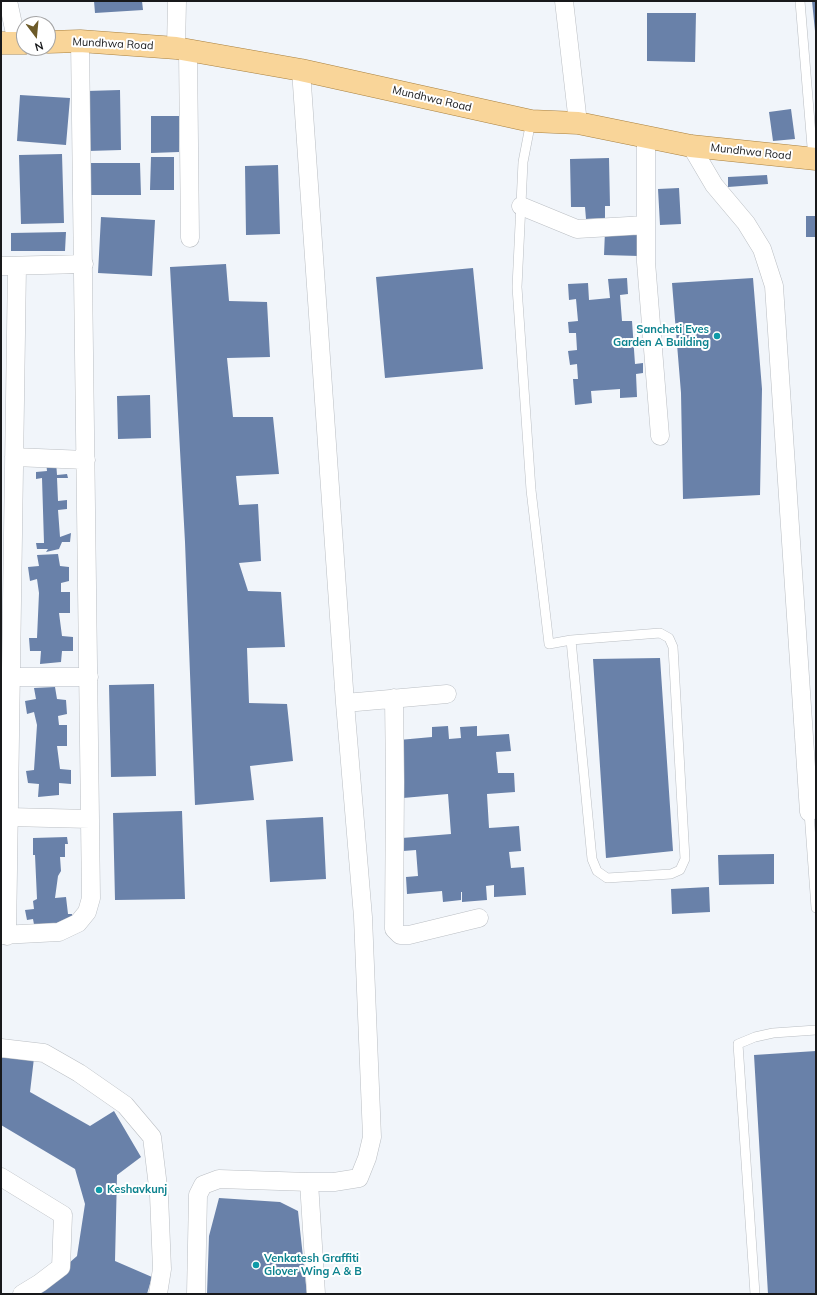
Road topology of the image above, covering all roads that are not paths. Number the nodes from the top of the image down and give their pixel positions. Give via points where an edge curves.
1 (8, 1) edge
2 (177, 1) edge
3 (564, 1) edge
4 (800, 1) edge
5 (80, 41) junction
6 (56, 42) edge
7 (14, 43) edge
8 (182, 49) junction
9 (301, 70) junction
10 (531, 121) junction
11 (578, 123) junction
12 (646, 136) junction
13 (691, 146) junction
14 (815, 159) edge
15 (521, 206) junction
16 (646, 225) junction
17 (190, 238) dead end
18 (84, 264) junction
19 (9, 266) edge
20 (660, 436) dead end
21 (14, 457) junction
22 (86, 460) junction
23 (572, 640) junction
24 (11, 677) junction
25 (89, 677) junction
26 (447, 694) dead end
27 (394, 698) junction
28 (345, 703) junction
29 (810, 812) joint
30 (9, 817) junction
31 (90, 819) junction
32 (816, 908) edge
33 (479, 918) dead end
34 (4, 936) edge
35 (816, 1030) edge
36 (1, 1048) edge
37 (1, 1177) edge
38 (309, 1182) junction
39 (22, 1294) edge
40 (158, 1294) edge
41 (196, 1294) edge
42 (316, 1294) edge
43 (755, 1294) edge

1 - 7 street
2 - 8 street
3 - 11 street
4 - 14 lane
5 - 6 main road, Mundhwa Road
5 - 8 main road, Mundhwa Road
5 - 18 street
8 - 9 main road, Mundhwa Road
8 - 17 street
9 - 10 main road, Mundhwa Road
9 - 28 street
10 - 11 main road, Mundhwa Road
10 - 15 lane via 523,162
11 - 12 main road, Mundhwa Road
12 - 13 main road, Mundhwa Road
12 - 16 street
13 - 14 main road, Mundhwa Road
13 - 29 street via 714,185 746,223 762,249 774,286
15 - 16 street via 577,229
15 - 23 lane via 517,287 531,490 549,644
16 - 20 street via 646,262
18 - 19 street
18 - 22 street
19 - 21 street
21 - 22 street
21 - 24 street
22 - 25 street
23 - 23 lane via 660,633 669,638 673,647 685,859 680,870 671,874 607,878 598,871 592,859
24 - 25 street
24 - 30 street
25 - 31 street
26 - 27 street
27 - 28 street
27 - 33 street via 394,929 400,936 409,935
28 - 38 street via 363,917 372,1137 368,1158 359,1178
29 - 32 lane
30 - 31 street
30 - 34 street
31 - 34 street via 91,898 88,912 78,923 59,932
35 - 43 lane via 773,1033 738,1044
36 - 40 street via 44,1053 79,1073 124,1105 152,1137 162,1269
37 - 39 street via 63,1215 61,1267
38 - 41 street via 219,1179 203,1185 198,1195
38 - 42 street

